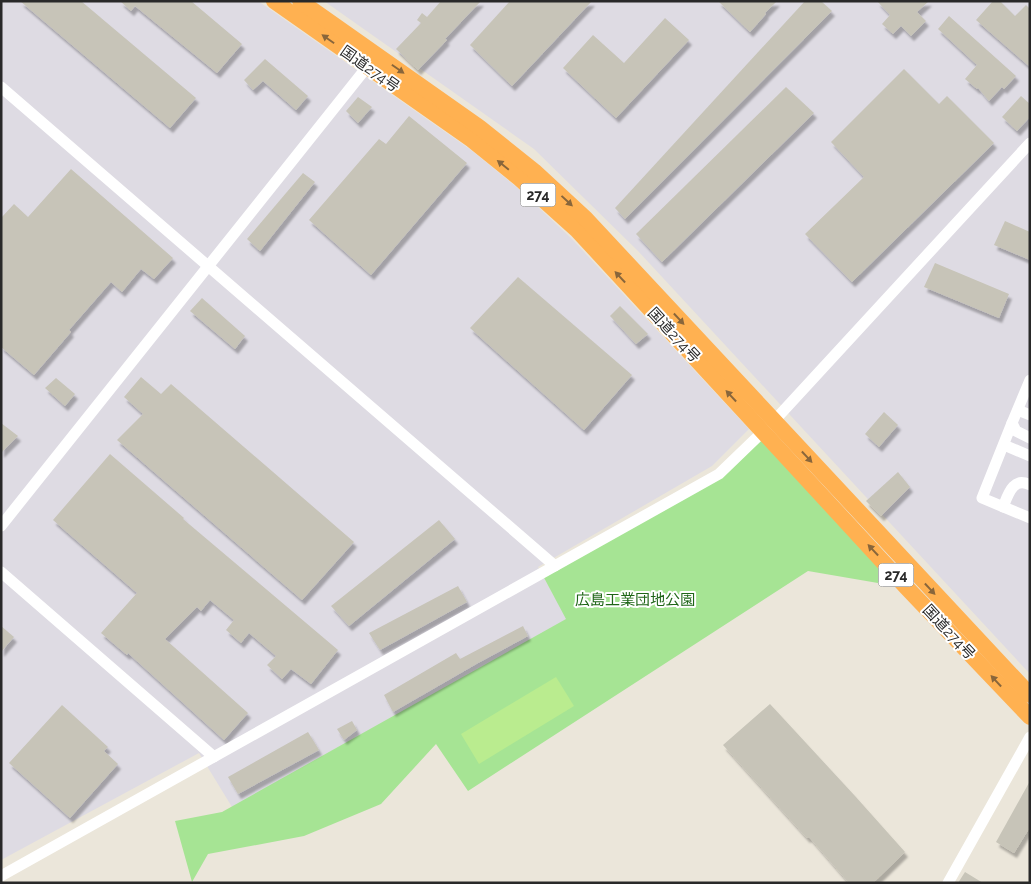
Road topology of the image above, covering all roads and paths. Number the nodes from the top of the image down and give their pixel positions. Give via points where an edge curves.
1 (274, 1) edge
2 (300, 1) edge
3 (372, 60) junction
4 (1, 87) edge
5 (1030, 144) edge
6 (208, 266) junction
7 (1030, 380) edge
8 (1027, 397) edge
9 (1018, 410) junction
10 (1030, 415) edge
11 (1012, 423) junction
12 (769, 426) junction
13 (1030, 438) edge
14 (1004, 445) junction
15 (1030, 456) edge
16 (1030, 485) edge
17 (1003, 507) junction
18 (1030, 518) edge
19 (1, 526) edge
20 (555, 566) junction
21 (1, 572) edge
22 (1030, 695) edge
23 (1030, 717) edge
24 (1030, 737) edge
25 (214, 757) junction
26 (1, 876) edge
27 (948, 883) edge

3 -> 1 highway, 国道274号 / 274
2 - 3 highway, 国道274号 / 274
3 - 6 street
3 - 12 highway, 国道274号 / 274 via 479,126 567,201
4 - 6 street
5 - 12 street
6 - 19 street
6 - 20 street
7 - 8 street
8 - 9 street
9 - 10 street
9 - 11 street
11 - 13 street via 1016,431
11 - 14 street
12 - 20 street via 719,474
12 -> 22 highway, 国道274号 / 274
23 -> 12 highway, 国道274号 / 274 via 907,588
14 - 15 street
14 - 17 street via 982,498
16 - 17 street via 1017,484 1011,488
17 - 18 street
20 - 25 street
21 - 25 street
24 - 27 street
25 - 26 street

